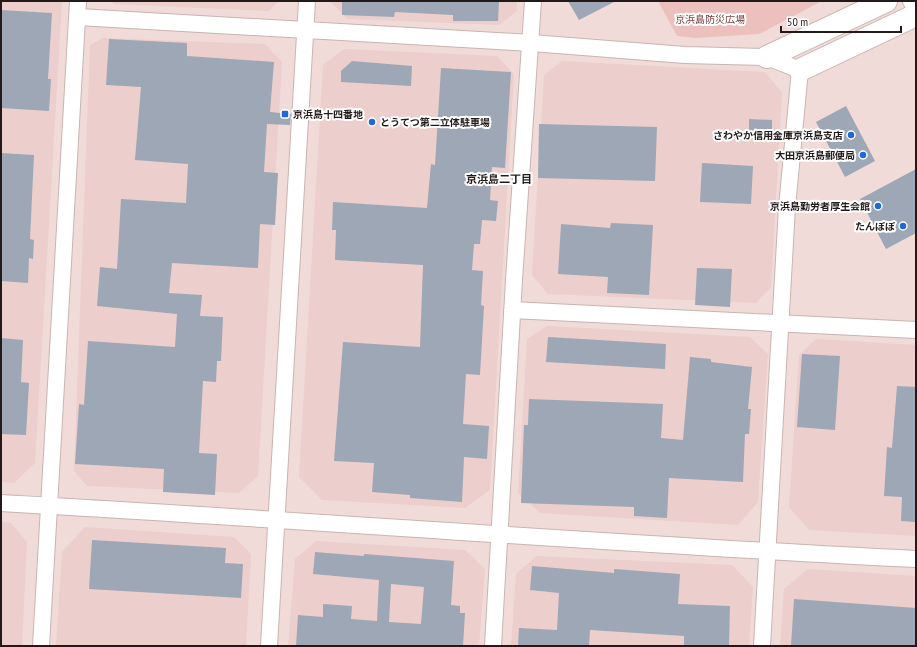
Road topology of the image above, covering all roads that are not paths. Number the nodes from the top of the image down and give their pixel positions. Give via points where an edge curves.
1 (307, 1) edge
2 (533, 1) edge
3 (886, 1) edge
4 (911, 1) edge
5 (78, 9) edge
6 (916, 10) edge
7 (916, 15) edge
8 (305, 29) junction
9 (532, 43) junction
10 (768, 57) junction
11 (800, 70) junction
12 (512, 310) junction
13 (779, 323) junction
14 (916, 330) edge
15 (1, 503) edge
16 (50, 506) junction
17 (276, 520) junction
18 (498, 536) junction
19 (766, 552) junction
20 (916, 559) edge
21 (41, 646) edge
22 (269, 646) edge
23 (493, 646) edge
24 (762, 646) edge

1 - 8 street
2 - 9 street
3 - 10 street
4 - 6 street
5 - 8 street
5 - 16 street
7 - 11 street
8 - 9 street
8 - 17 street
9 - 10 street via 685,55
9 - 12 street
10 - 11 street
11 - 13 street
12 - 13 street
12 - 18 street
13 - 14 street
13 - 19 street
15 - 16 street
16 - 17 street
16 - 21 street
17 - 18 street
17 - 22 street
18 - 19 street
18 - 23 street
19 - 20 street
19 - 24 street

